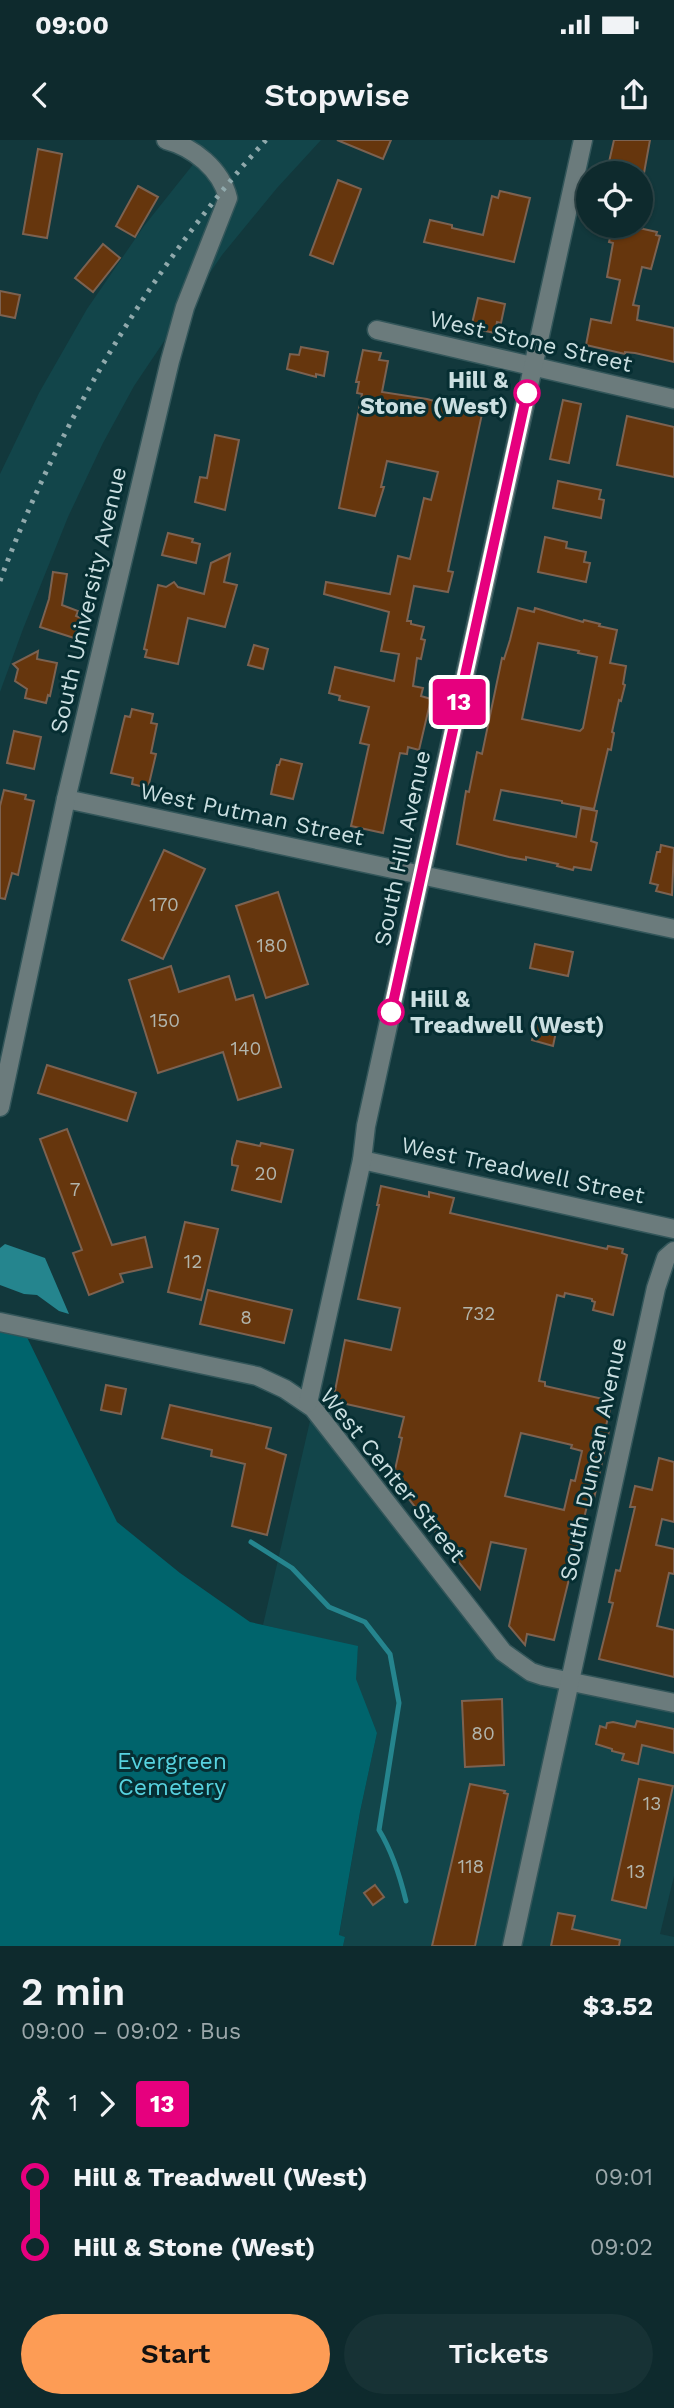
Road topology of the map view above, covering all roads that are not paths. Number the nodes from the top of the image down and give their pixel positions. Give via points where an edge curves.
1 (166, 140) edge
2 (583, 140) edge
3 (377, 330) dead end
4 (533, 366) junction
5 (674, 399) edge
6 (66, 799) junction
7 (422, 876) junction
8 (674, 929) edge
9 (0, 1107) edge
10 (362, 1160) junction
11 (674, 1228) edge
12 (674, 1251) edge
13 (0, 1322) edge
14 (308, 1403) junction
15 (570, 1682) junction
16 (674, 1703) edge
17 (512, 1946) edge

1 - 6 street, South University Avenue via 183,145 205,161 225,185 228,198 185,307 170,361
2 - 4 street, South Hill Avenue
3 - 4 street, West Stone Street
4 - 5 street, West Stone Street
4 - 7 street, South Hill Avenue
6 - 7 street, West Putman Street
6 - 9 street, South University Avenue
7 - 8 street, West Putman Street
7 - 10 street, South Hill Avenue
10 - 11 street, West Treadwell Street
10 - 14 street, South Hill Avenue
12 - 15 street, South Duncan Avenue via 666,1258 656,1288
13 - 14 street, West Center Street via 257,1376
14 - 15 street, West Center Street via 503,1652 531,1672
15 - 16 street, West Center Street
15 - 17 street, South Duncan Avenue

